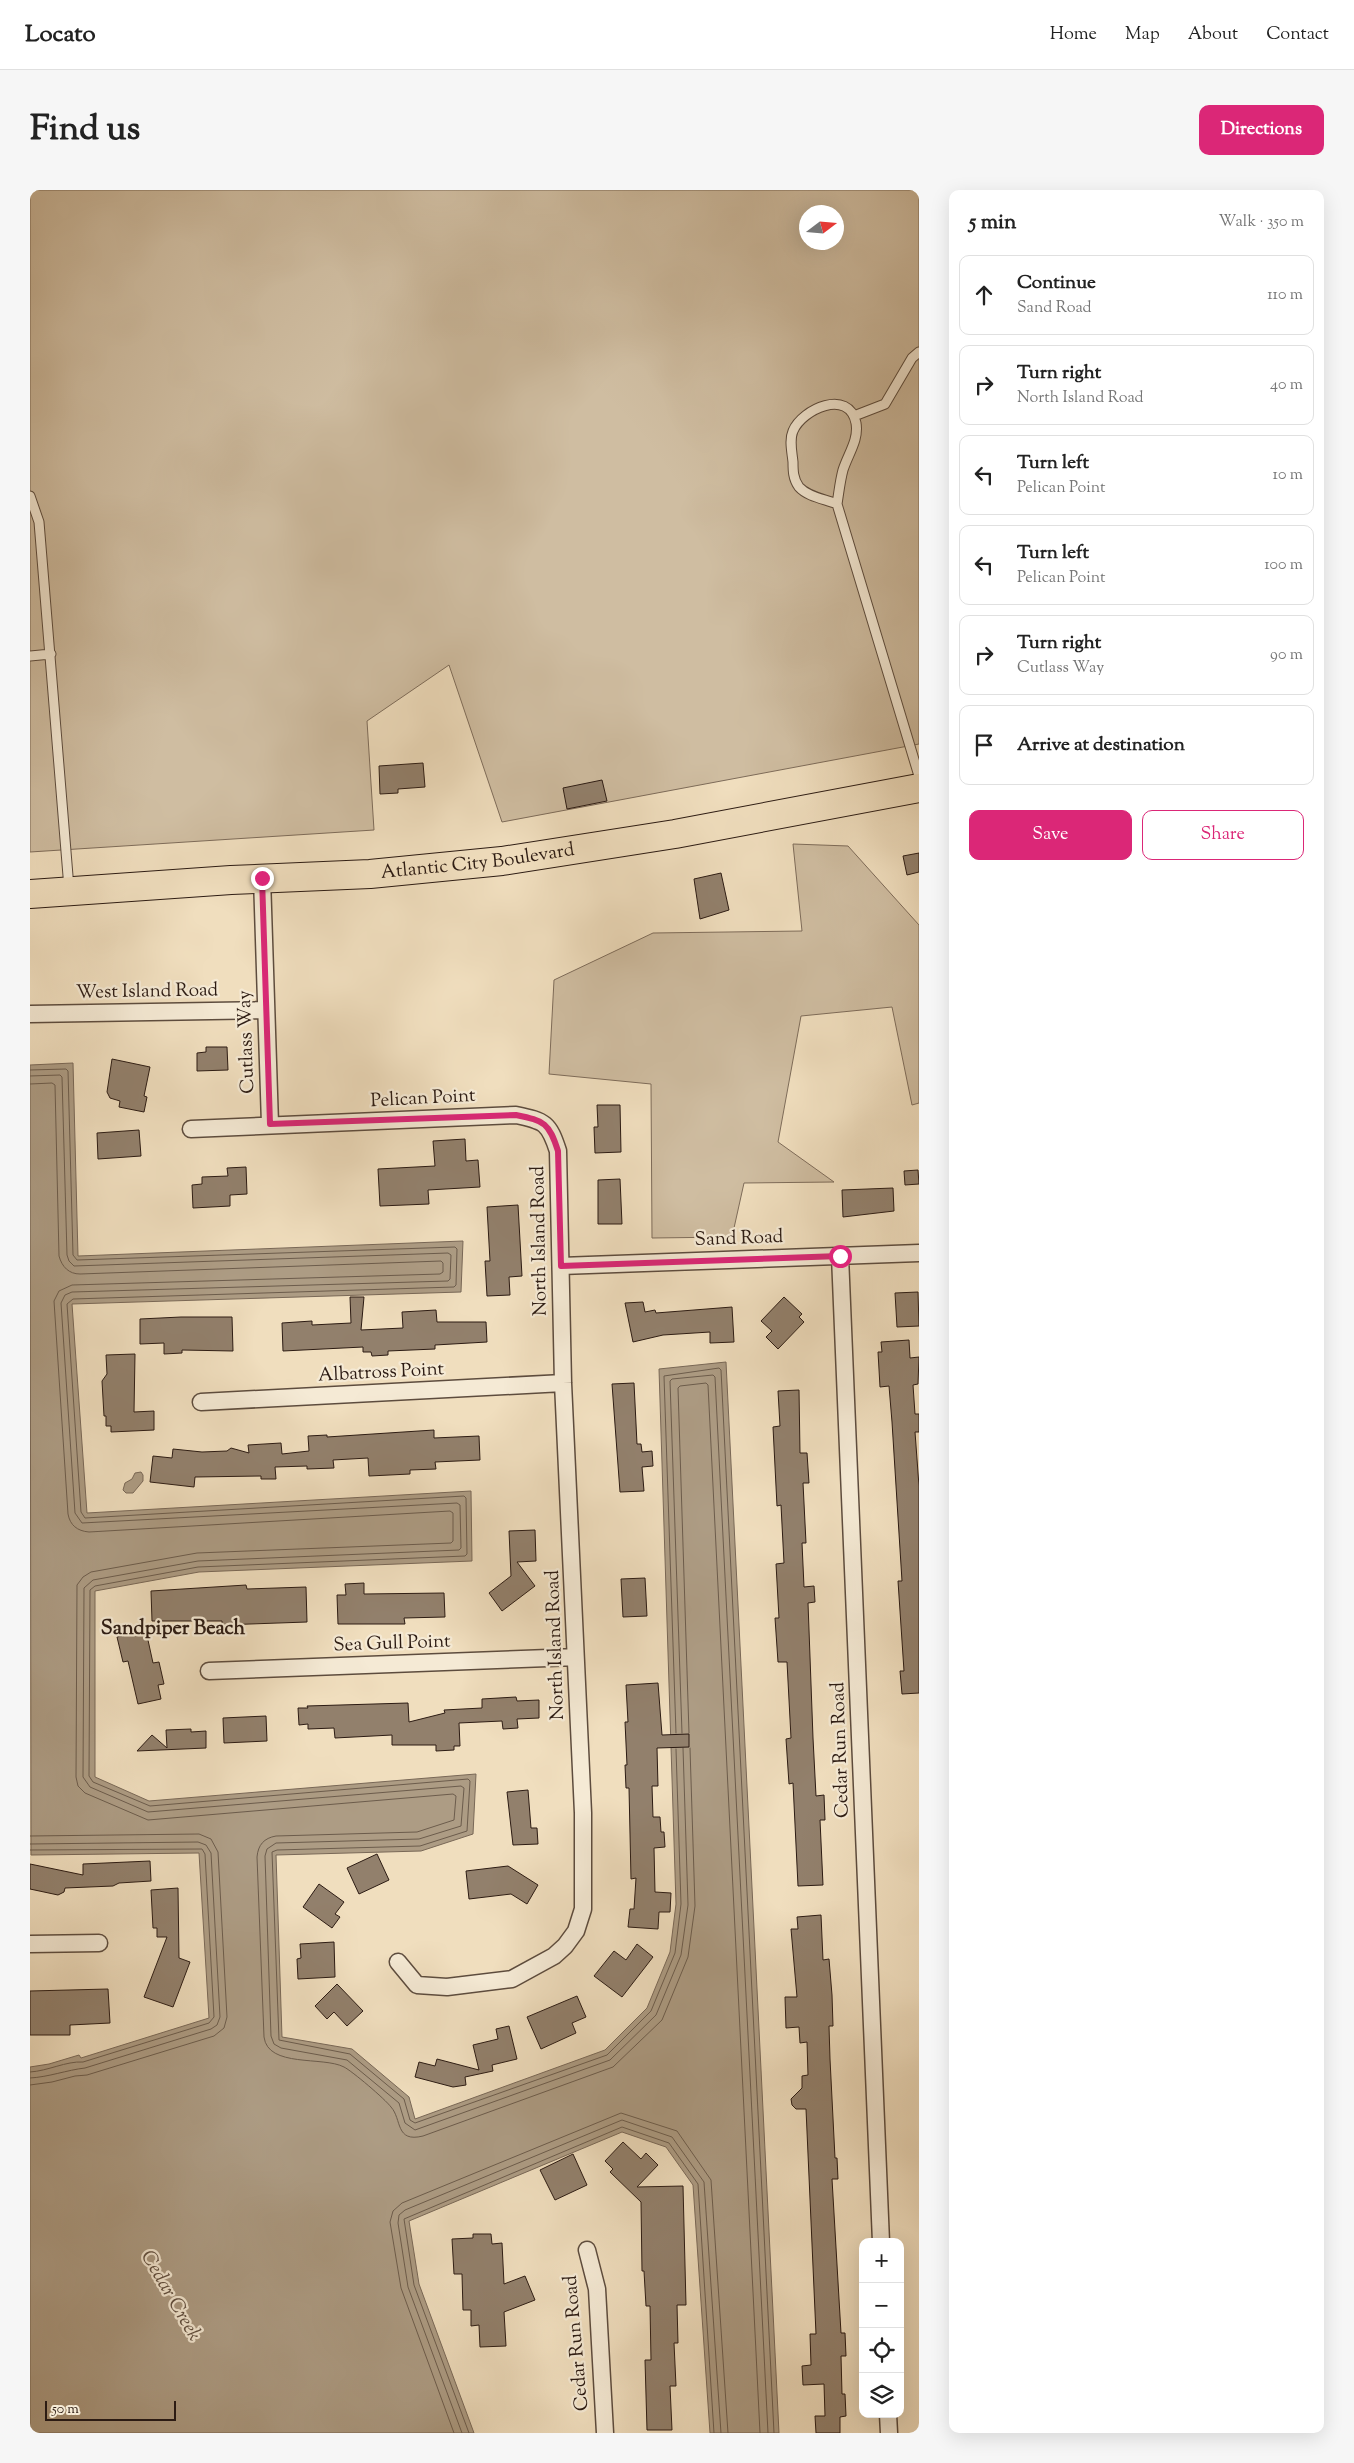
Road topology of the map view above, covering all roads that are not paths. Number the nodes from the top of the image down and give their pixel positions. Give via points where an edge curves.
1 (919, 352) edge
2 (854, 416) junction
3 (30, 496) edge
4 (837, 504) junction
5 (51, 654) junction
6 (30, 656) edge
7 (919, 776) edge
8 (919, 788) edge
9 (262, 878) junction
10 (69, 890) junction
11 (30, 894) edge
12 (265, 1010) junction
13 (30, 1014) edge
14 (270, 1124) junction
15 (191, 1130) dead end
16 (558, 1151) joint
17 (919, 1253) edge
18 (840, 1256) junction
19 (561, 1266) junction
20 (563, 1383) junction
21 (201, 1402) dead end
22 (575, 1657) junction
23 (209, 1671) dead end
24 (99, 1943) dead end
25 (30, 1944) edge
26 (398, 1962) dead end
27 (881, 2238) edge
28 (587, 2250) dead end
29 (888, 2418) edge
30 (605, 2433) edge
31 (889, 2433) edge

1 - 2 lane via 912,358 885,404
2 - 4 lane via 856,432
2 - 4 lane via 841,404 830,404 805,415 792,433 794,476 799,486 807,493
3 - 5 lane via 39,522
4 - 7 lane
5 - 6 lane
5 - 10 lane
8 - 9 highway, Atlantic City Boulevard via 675,834 502,861 370,874
9 - 10 highway, Atlantic City Boulevard
9 - 12 street, Cutlass Way
10 - 11 highway, Atlantic City Boulevard
12 - 13 street, West Island Road
12 - 14 street, Cutlass Way
14 - 15 street
14 - 16 street, Pelican Point via 516,1115 540,1120 552,1133
16 - 19 street, North Island Road
17 - 18 street, Sand Road
18 - 19 street, Sand Road
18 - 27 street, Cedar Run Road
19 - 20 street, North Island Road
20 - 21 street, Albatross Point
20 - 22 street, North Island Road
22 - 23 street, Sea Gull Point
22 - 26 street, North Island Road via 583,1813 583,1909 576,1931 554,1956 512,1979 447,1986 417,1984
24 - 25 street
28 - 30 street, Cedar Run Road via 597,2289
29 - 31 street

